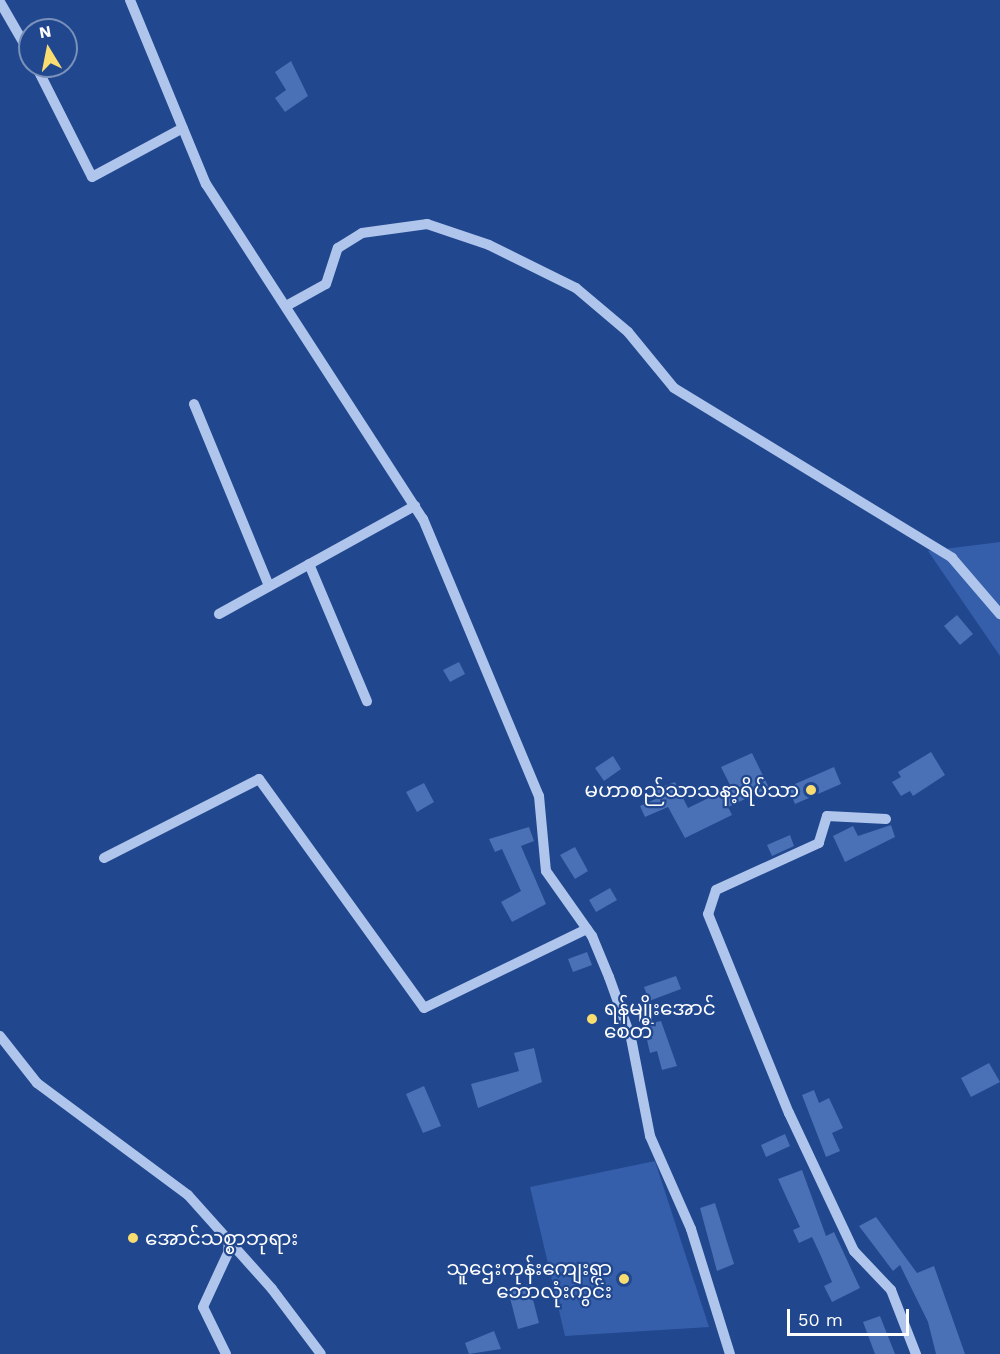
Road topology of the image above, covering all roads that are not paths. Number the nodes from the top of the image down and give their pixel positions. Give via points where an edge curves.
1 (130, 0) edge
2 (0, 2) edge
3 (18, 33) edge
4 (42, 78) edge
5 (183, 128) junction
6 (288, 305) junction
7 (194, 404) dead end
8 (415, 506) junction
9 (309, 564) junction
10 (269, 586) junction
11 (219, 614) dead end
12 (1000, 614) edge
13 (367, 701) dead end
14 (886, 819) dead end
15 (104, 858) dead end
16 (587, 929) junction
17 (0, 1036) edge
18 (228, 1238) junction
19 (226, 1354) edge
20 (321, 1354) edge
21 (730, 1354) edge
22 (916, 1354) edge

1 - 5 street
2 - 3 street
4 - 5 street via 92,177
5 - 6 street via 206,184
6 - 8 street
6 - 12 street via 326,284 338,248 362,233 427,224 489,245 576,288 628,332 674,388 952,558
7 - 10 street
8 - 9 street
8 - 16 street via 539,796 546,871
9 - 10 street
9 - 13 street
10 - 11 street
14 - 22 street via 827,816 819,843 716,890 708,914 794,1124 854,1251 891,1290
15 - 16 street via 259,779 424,1008
16 - 21 street via 631,1038 650,1136 691,1229
17 - 18 street via 37,1083 188,1196
18 - 19 street via 228,1253 203,1307
18 - 20 street

